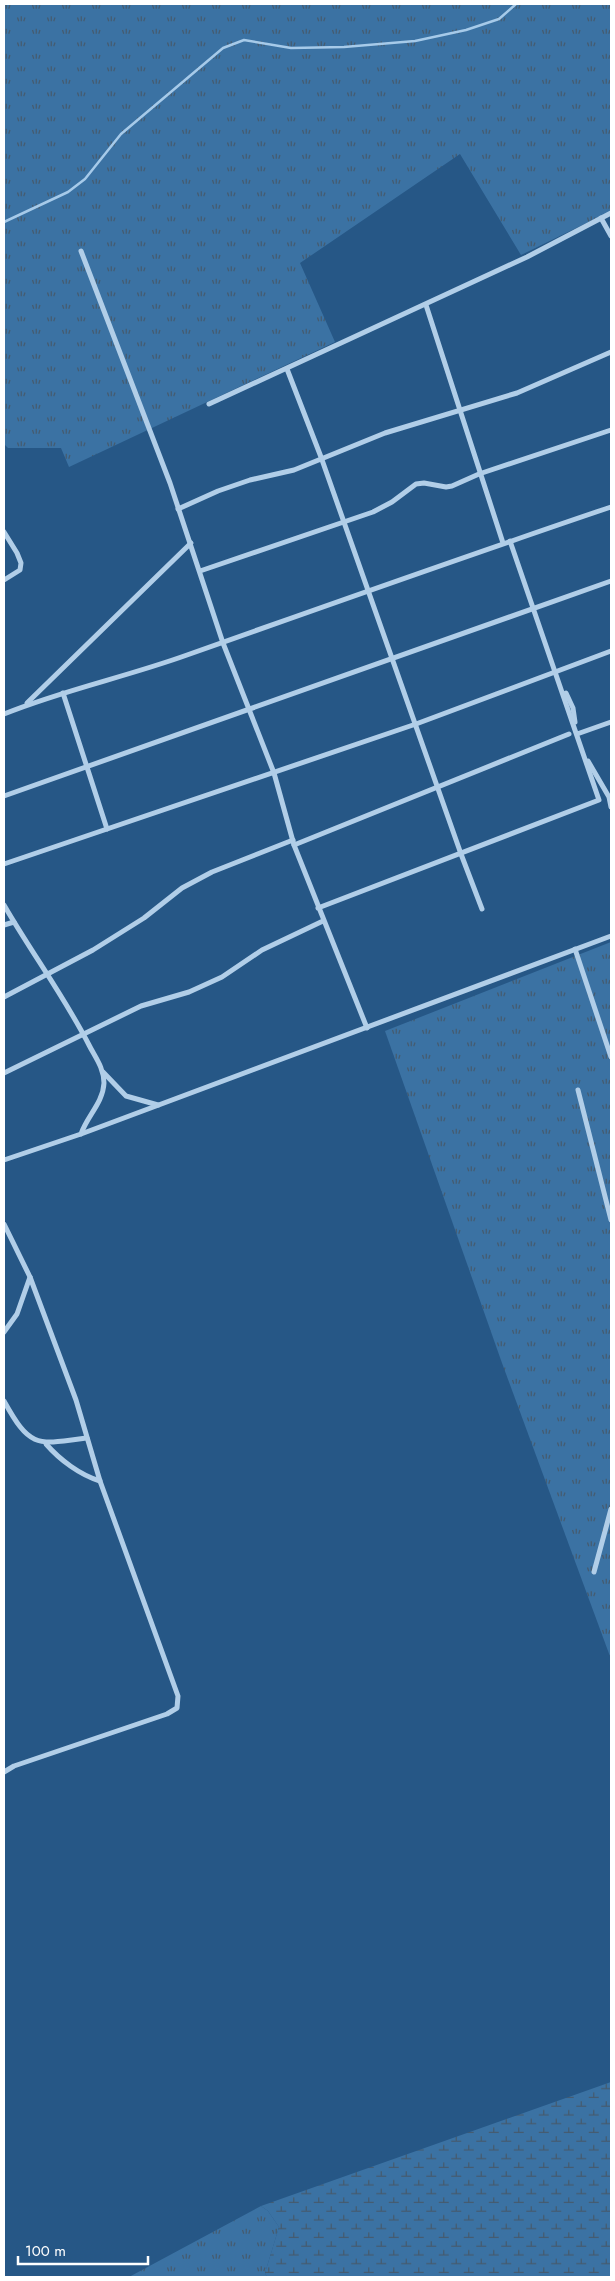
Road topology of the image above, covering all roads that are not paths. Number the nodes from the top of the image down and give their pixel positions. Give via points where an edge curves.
1 (611, 213) edge
2 (601, 218) junction
3 (611, 236) edge
4 (81, 251) dead end
5 (426, 304) junction
6 (611, 352) edge
7 (287, 369) junction
8 (209, 404) dead end
9 (460, 411) junction
10 (611, 430) edge
11 (321, 457) junction
12 (479, 474) junction
13 (611, 507) edge
14 (178, 509) junction
15 (344, 522) junction
16 (4, 532) edge
17 (510, 541) junction
18 (191, 543) junction
19 (503, 543) junction
20 (200, 571) junction
21 (4, 580) edge
22 (611, 581) edge
23 (369, 592) junction
24 (534, 608) junction
25 (222, 642) junction
26 (611, 651) edge
27 (393, 659) junction
28 (555, 671) junction
29 (63, 693) junction
30 (25, 706) junction
31 (249, 710) junction
32 (4, 714) edge
33 (611, 722) edge
34 (416, 724) junction
35 (569, 734) dead end
36 (577, 734) junction
37 (86, 766) junction
38 (274, 773) junction
39 (438, 789) junction
40 (4, 796) edge
41 (610, 797) edge
42 (611, 807) edge
43 (107, 829) junction
44 (294, 843) junction
45 (461, 854) junction
46 (4, 864) edge
47 (4, 905) edge
48 (318, 908) junction
49 (482, 908) dead end
50 (323, 921) junction
51 (14, 922) junction
52 (4, 925) edge
53 (611, 936) edge
54 (575, 949) junction
55 (48, 975) junction
56 (4, 997) edge
57 (367, 1028) junction
58 (83, 1033) junction
59 (611, 1057) edge
60 (103, 1071) junction
61 (4, 1073) edge
62 (578, 1090) dead end
63 (158, 1105) junction
64 (81, 1134) junction
65 (4, 1160) edge
66 (611, 1220) edge
67 (4, 1224) edge
68 (6, 1237) edge
69 (30, 1276) junction
70 (4, 1332) edge
71 (4, 1401) edge
72 (87, 1438) junction
73 (46, 1444) junction
74 (100, 1481) junction
75 (611, 1509) edge
76 (594, 1572) dead end
77 (4, 1772) edge

1 - 2 street
2 - 3 street
2 - 5 street
4 - 14 street
5 - 7 street
5 - 9 street
6 - 9 street via 517,393
7 - 8 street
7 - 11 street
9 - 11 street via 385,433
9 - 12 street
10 - 12 street
11 - 14 street via 294,470 218,491
11 - 15 street
12 - 15 street via 446,487 416,484 392,502
12 - 19 street
13 - 17 street
14 - 18 street
15 - 20 street
15 - 23 street
16 - 21 street via 21,563 20,570
17 - 19 street
17 - 24 street
18 - 20 street
18 - 30 street
19 - 23 street
20 - 25 street
22 - 24 street
23 - 25 street
23 - 27 street
24 - 27 street
24 - 28 street
25 - 29 street
25 - 31 street
26 - 28 street
27 - 31 street
27 - 34 street
28 - 34 street
28 - 36 street via 573,708
28 - 45 street via 599,800
29 - 30 street
29 - 37 street
30 - 32 street
31 - 37 street
31 - 38 street
33 - 36 street
34 - 38 street
34 - 39 street
35 - 39 street
36 - 41 street
37 - 40 street
37 - 43 street
38 - 43 street
38 - 44 street
39 - 44 street
39 - 45 street
41 - 42 street
43 - 46 street
44 - 48 street
44 - 55 street via 212,872 182,888 144,918
45 - 48 street
45 - 49 street
47 - 51 street
48 - 50 street
50 - 57 street
50 - 58 street via 262,950 222,977 189,992 141,1006
51 - 52 street
51 - 55 street
53 - 54 street
54 - 57 street
54 - 59 street
55 - 56 street
55 - 58 street
57 - 63 street
58 - 60 street
58 - 61 street
60 - 63 street via 126,1096
60 - 64 street via 101,1100
62 - 66 street
63 - 64 street
64 - 65 street
67 - 68 street
68 - 69 street
69 - 70 street via 17,1314
69 - 72 street
71 - 73 street via 19,1428
72 - 73 street
72 - 74 street
73 - 74 street via 85,1476
74 - 77 street via 178,1696 177,1708
75 - 76 street

